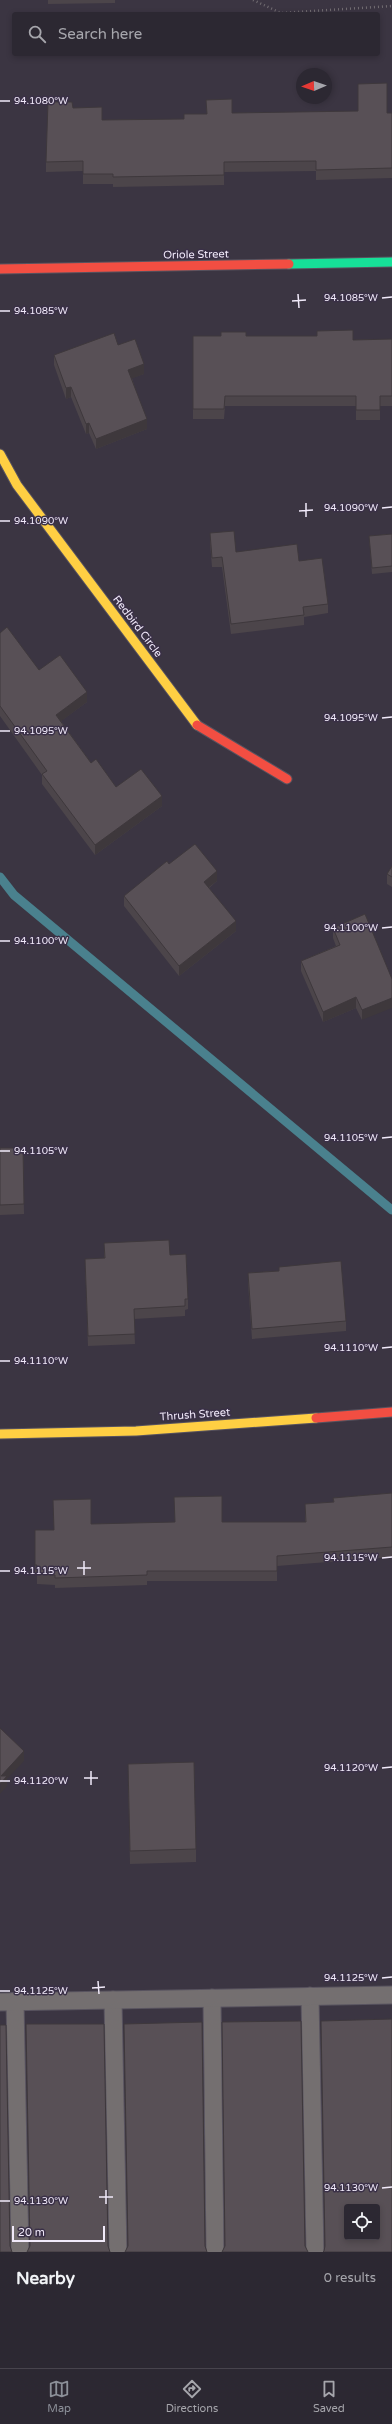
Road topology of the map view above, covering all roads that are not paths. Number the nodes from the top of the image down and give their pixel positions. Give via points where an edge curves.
1 (392, 262) edge
2 (0, 269) edge
3 (0, 454) edge
4 (287, 779) dead end
5 (392, 1412) edge
6 (0, 1434) edge
7 (392, 1995) edge
8 (310, 1996) junction
9 (212, 1998) junction
10 (113, 2000) junction
11 (7, 2002) edge
12 (20, 2252) edge
13 (118, 2252) edge
14 (215, 2252) edge
15 (315, 2252) edge

1 - 2 street, Oriole Street
3 - 4 street, Redbird Circle via 17,485 198,727
5 - 6 street, Thrush Street via 136,1431
7 - 8 lane
8 - 9 lane
8 - 15 lane
9 - 10 lane
9 - 14 lane
10 - 11 lane
10 - 13 lane
11 - 12 lane

